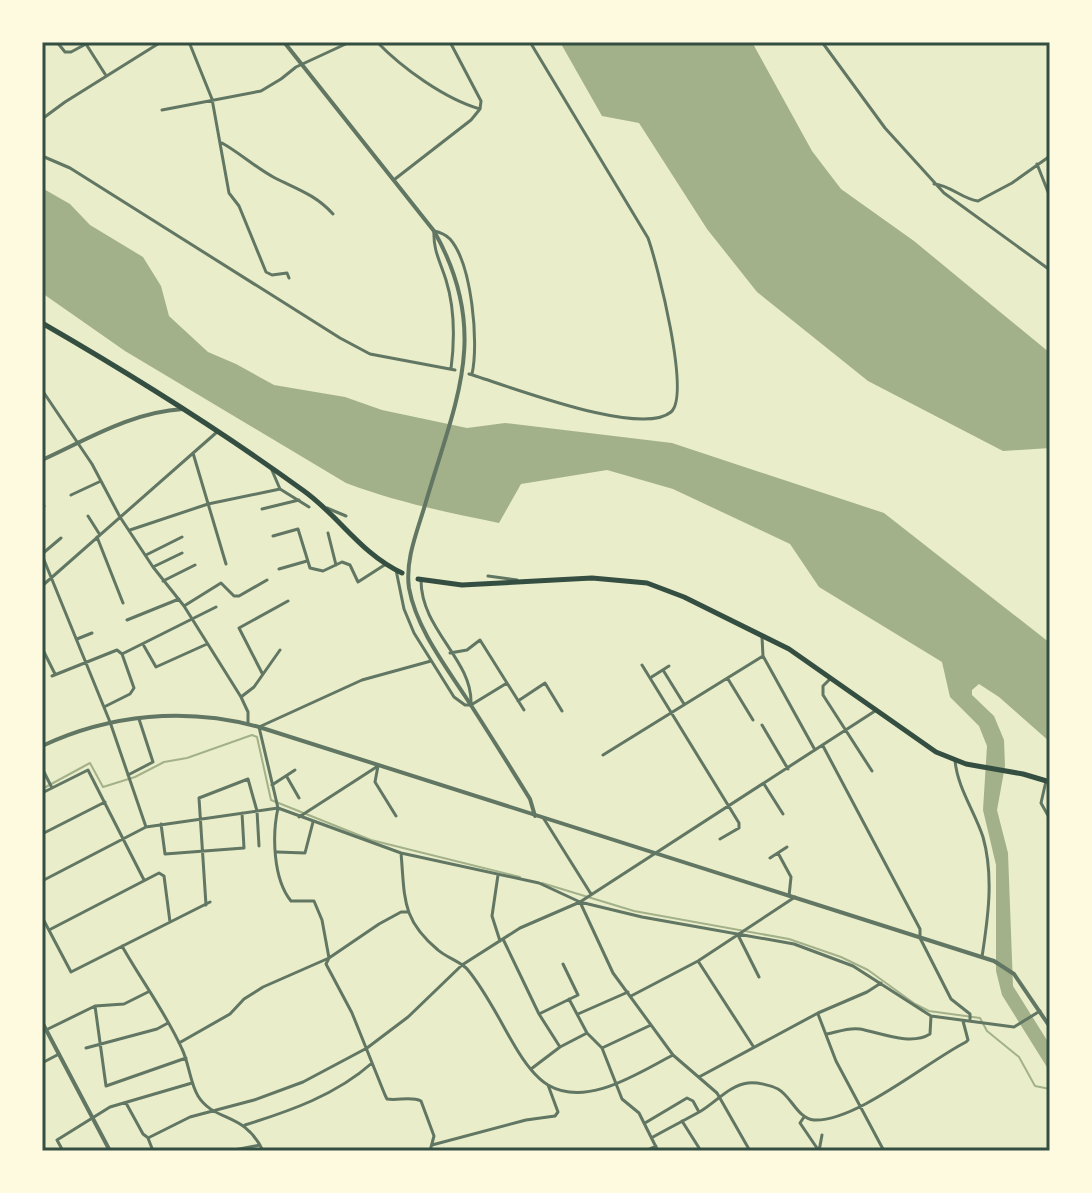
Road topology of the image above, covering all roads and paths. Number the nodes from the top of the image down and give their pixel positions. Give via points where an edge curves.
1 (57, 42) edge
2 (161, 42) edge
3 (189, 42) edge
4 (284, 42) edge
5 (350, 42) edge
6 (377, 42) edge
7 (450, 42) edge
8 (530, 42) edge
9 (822, 42) edge
10 (303, 65) junction
11 (106, 76) junction
12 (212, 99) junction
13 (480, 109) junction
14 (162, 110) dead end
15 (42, 119) edge
16 (222, 143) junction
17 (42, 156) edge
18 (1050, 156) edge
19 (1037, 164) junction
20 (395, 179) junction
21 (934, 184) junction
22 (1050, 197) edge
23 (333, 214) dead end
24 (434, 231) junction
25 (1049, 268) edge
26 (289, 278) dead end
27 (42, 323) edge
28 (42, 390) edge
29 (183, 409) junction
30 (217, 432) junction
31 (78, 444) junction
32 (193, 453) junction
33 (42, 460) edge
34 (271, 468) junction
35 (101, 481) junction
36 (280, 489) junction
37 (71, 495) dead end
38 (299, 500) junction
39 (208, 504) junction
40 (319, 505) junction
41 (309, 507) dead end
42 (262, 509) dead end
43 (88, 516) dead end
44 (346, 516) dead end
45 (120, 517) junction
46 (129, 530) junction
47 (328, 533) dead end
48 (98, 536) junction
49 (273, 536) dead end
50 (182, 537) dead end
51 (61, 538) dead end
52 (182, 553) dead end
53 (42, 555) edge
54 (145, 556) junction
55 (307, 561) junction
56 (226, 564) dead end
57 (386, 564) junction
58 (195, 565) dead end
59 (336, 565) junction
60 (153, 567) junction
61 (279, 569) dead end
62 (399, 572) joint
63 (52, 576) junction
64 (488, 576) dead end
65 (267, 580) dead end
66 (420, 580) joint
67 (163, 581) junction
68 (529, 582) junction
69 (42, 586) edge
70 (179, 599) junction
71 (288, 601) dead end
72 (123, 603) dead end
73 (184, 606) junction
74 (216, 607) dead end
75 (42, 616) edge
76 (127, 620) dead end
77 (193, 621) junction
78 (92, 633) dead end
79 (42, 636) edge
80 (762, 637) junction
81 (77, 639) junction
82 (143, 644) junction
83 (207, 644) junction
84 (42, 648) edge
85 (280, 650) dead end
86 (450, 653) junction
87 (122, 654) junction
88 (763, 656) junction
89 (431, 661) junction
90 (86, 662) junction
91 (642, 665) dead end
92 (669, 666) dead end
93 (663, 670) junction
94 (262, 673) junction
95 (650, 678) junction
96 (832, 678) junction
97 (728, 679) junction
98 (507, 683) junction
99 (241, 697) junction
100 (518, 701) junction
101 (684, 704) junction
102 (471, 705) junction
103 (104, 707) junction
104 (524, 710) dead end
105 (876, 710) junction
106 (562, 711) dead end
107 (671, 712) junction
108 (139, 718) junction
109 (753, 720) dead end
110 (110, 722) junction
111 (248, 724) junction
112 (762, 725) dead end
113 (259, 727) junction
114 (846, 730) junction
115 (42, 746) edge
116 (823, 746) junction
117 (815, 750) junction
118 (603, 755) dead end
119 (955, 760) junction
120 (378, 766) junction
121 (42, 768) edge
122 (788, 769) junction
123 (295, 770) dead end
124 (872, 771) dead end
125 (128, 775) junction
126 (287, 777) junction
127 (1048, 782) edge
128 (764, 784) junction
129 (272, 785) junction
130 (52, 788) junction
131 (42, 793) edge
132 (299, 798) dead end
133 (105, 802) junction
134 (729, 806) junction
135 (278, 808) junction
136 (257, 811) junction
137 (242, 813) junction
138 (783, 814) dead end
139 (396, 816) dead end
140 (535, 816) junction
141 (299, 817) junction
142 (201, 818) junction
143 (544, 819) junction
144 (1050, 819) edge
145 (313, 822) junction
146 (161, 824) junction
147 (146, 827) junction
148 (42, 834) edge
149 (124, 838) junction
150 (720, 839) dead end
151 (259, 846) dead end
152 (787, 847) dead end
153 (203, 850) junction
154 (276, 852) junction
155 (401, 853) junction
156 (654, 853) junction
157 (778, 853) junction
158 (770, 858) dead end
159 (498, 875) junction
160 (144, 880) junction
161 (42, 881) edge
162 (591, 894) junction
163 (792, 897) junction
164 (580, 902) junction
165 (407, 912) junction
166 (42, 917) edge
167 (170, 922) junction
168 (49, 930) junction
169 (739, 934) junction
170 (920, 938) junction
171 (501, 940) junction
172 (122, 946) junction
173 (982, 957) junction
174 (329, 958) junction
175 (698, 961) junction
176 (563, 964) dead end
177 (462, 965) junction
178 (759, 977) dead end
179 (881, 983) junction
180 (148, 992) junction
181 (630, 994) junction
182 (569, 999) junction
183 (95, 1006) junction
184 (1040, 1011) junction
185 (818, 1013) junction
186 (539, 1014) junction
187 (578, 1014) junction
188 (931, 1016) junction
189 (963, 1021) junction
190 (971, 1021) junction
191 (42, 1022) edge
192 (168, 1023) junction
193 (651, 1025) junction
194 (1050, 1027) edge
195 (47, 1032) junction
196 (587, 1033) junction
197 (826, 1034) junction
198 (42, 1038) edge
199 (179, 1043) junction
200 (102, 1044) junction
201 (753, 1046) junction
202 (560, 1047) junction
203 (86, 1048) dead end
204 (367, 1048) junction
205 (602, 1048) junction
206 (59, 1054) junction
207 (673, 1055) junction
208 (186, 1058) junction
209 (42, 1063) edge
210 (372, 1063) junction
211 (531, 1069) junction
212 (699, 1077) junction
213 (193, 1082) junction
214 (616, 1083) junction
215 (548, 1085) junction
216 (719, 1099) junction
217 (126, 1103) junction
218 (861, 1105) junction
219 (216, 1111) junction
220 (699, 1112) junction
221 (804, 1116) junction
222 (93, 1120) junction
223 (682, 1121) junction
224 (645, 1123) junction
225 (245, 1125) junction
226 (822, 1135) dead end
227 (653, 1137) junction
228 (148, 1138) junction
229 (260, 1145) junction
230 (432, 1145) junction
231 (657, 1148) edge
232 (63, 1151) edge
233 (110, 1151) edge
234 (153, 1151) edge
235 (229, 1151) edge
236 (263, 1151) edge
237 (430, 1151) edge
238 (645, 1151) edge
239 (701, 1151) edge
240 (750, 1151) edge
241 (819, 1151) edge
242 (884, 1151) edge

1 - 11 street via 65,52 86,44
2 - 11 street
3 - 12 street
4 - 10 street
5 - 10 street
6 - 13 street via 423,79
7 - 13 street via 481,101
8 - 24 street via 648,238 660,270 677,404 658,417 578,410 471,374 475,328 466,274 450,239
9 - 21 street
10 - 12 street via 261,91
10 - 20 street
11 - 15 street
12 - 14 street
12 - 16 street
13 - 20 street
16 - 23 street via 303,190
16 - 26 street via 229,193 266,272 287,273
17 - 24 street via 70,168 360,349 453,369 455,328 446,279 433,248
18 - 19 street
19 - 21 street via 978,201
19 - 22 street
20 - 24 street
21 - 25 street
24 - 102 street via 462,294 464,362 412,549 409,586 436,651
27 - 29 main road
28 - 31 street
29 - 30 main road
29 - 31 street via 157,410
30 - 32 street
30 - 34 main road
31 - 33 street
31 - 35 street
32 - 39 street
32 - 45 street
34 - 36 street
34 - 40 main road
35 - 37 street
35 - 45 street
36 - 38 street
36 - 39 street
38 - 41 street
38 - 42 street
39 - 46 street
39 - 56 street
40 - 44 street
40 - 57 main road
43 - 48 street
45 - 46 street
45 - 48 street
46 - 54 street
47 - 59 street
48 - 63 street
48 - 72 street
49 - 55 street via 298,529
50 - 54 street
51 - 53 street
52 - 60 street
53 - 63 street
54 - 60 street
55 - 59 street via 310,568 323,571
55 - 61 street
57 - 59 street via 358,582 350,565
57 - 62 main road
58 - 67 street
60 - 67 street
62 - 89 street via 404,609
63 - 69 street
63 - 81 street
64 - 68 street
65 - 73 street via 239,596 221,583
66 - 68 main road via 462,585
66 - 86 street via 425,609
67 - 70 street
68 - 80 main road via 592,578 647,583
70 - 73 street
70 - 76 street
71 - 94 street via 239,628
73 - 77 street
74 - 77 street
75 - 79 street
77 - 82 street
77 - 83 street
78 - 81 street
80 - 88 street
80 - 96 main road
81 - 90 street
82 - 83 street via 156,667
82 - 87 street
83 - 99 street
84 - 90 street via 54,675
85 - 94 street
86 - 98 street via 467,650 480,640
86 - 102 street via 471,687
87 - 90 street via 117,650
87 - 103 street via 134,688
88 - 97 street
88 - 117 street
89 - 102 street via 454,697
89 - 113 street via 362,680
90 - 103 street
91 - 95 street
92 - 93 street
93 - 95 street
93 - 101 street
94 - 99 street
95 - 107 street
96 - 105 main road
96 - 114 street via 823,686 823,695
97 - 101 street
97 - 109 street
98 - 100 street
98 - 102 street
99 - 111 street
100 - 104 street
100 - 106 street via 545,683
101 - 107 street
102 - 140 street via 530,799
103 - 110 street
105 - 114 street
105 - 119 main road
107 - 118 street
107 - 134 street
108 - 110 street
108 - 111 street via 190,715
108 - 125 street via 153,762
110 - 115 street
110 - 125 street
111 - 113 street
112 - 122 street
113 - 120 street
113 - 129 street
114 - 116 street
114 - 124 street
116 - 117 street
116 - 170 street via 920,929
117 - 122 street
119 - 127 main road
119 - 173 street via 988,858
120 - 139 street via 375,782
120 - 140 street
120 - 141 street
121 - 130 street
122 - 128 street
123 - 126 street
125 - 147 street
126 - 129 street
126 - 132 street
127 - 144 street via 1041,803
128 - 134 street
128 - 138 street
129 - 135 street
130 - 131 street
130 - 133 street via 88,770
133 - 148 street
133 - 149 street
134 - 150 street via 739,826
134 - 156 street
135 - 136 street
135 - 141 street
135 - 154 street
136 - 137 street
136 - 142 street via 248,779 199,798
136 - 151 street
137 - 142 street
137 - 153 street via 244,848
140 - 143 street
141 - 145 street
142 - 146 street
142 - 153 street
143 - 156 street
143 - 162 street
145 - 154 street via 305,853
145 - 155 street
146 - 147 street
146 - 153 street via 165,854
147 - 149 street
149 - 160 street
149 - 161 street
152 - 157 street
153 - 167 street via 208,904
154 - 174 street via 287,896 297,903 314,901 319,909
155 - 159 street
155 - 165 street
156 - 162 street
156 - 163 street
157 - 158 street
157 - 163 street via 791,877
159 - 164 street via 539,883
159 - 171 street via 492,916
160 - 167 street via 164,876
160 - 168 street
162 - 164 street
163 - 169 street
163 - 170 street
164 - 169 street
164 - 171 street
164 - 181 street via 613,973
165 - 174 street
165 - 177 street via 437,949
166 - 168 street
167 - 172 street
168 - 172 street via 71,972
169 - 175 street
169 - 178 street
169 - 179 street via 794,944 853,966
170 - 173 street
170 - 190 street via 951,999 964,1007
171 - 177 street
171 - 186 street
172 - 180 street
173 - 184 street via 1009,969
174 - 199 street via 263,987 230,1014
174 - 204 street via 326,964
175 - 181 street
175 - 201 street
176 - 182 street via 578,995
177 - 204 street
177 - 211 street
179 - 185 street
179 - 188 street
180 - 183 street via 124,1004
180 - 192 street
181 - 187 street
181 - 193 street
182 - 186 street
182 - 187 street
183 - 195 street
183 - 200 street
184 - 190 street via 1014,1027
184 - 194 street
185 - 197 street
185 - 201 street
186 - 202 street
187 - 196 street
188 - 189 street
188 - 197 street via 926,1037 857,1028
189 - 190 street
189 - 218 street via 966,1042
191 - 195 street
192 - 199 street
192 - 200 street
193 - 205 street
193 - 207 street
195 - 198 street
195 - 206 street
196 - 202 street
196 - 205 street
197 - 218 street
199 - 208 street
200 - 203 street
200 - 208 street via 106,1086
201 - 212 street
202 - 211 street
204 - 210 street
204 - 219 street via 303,1082
205 - 214 street
206 - 209 street
206 - 222 street
207 - 212 street
207 - 214 street
208 - 213 street
210 - 225 street via 354,1079 312,1100
210 - 230 street via 387,1099 421,1101 434,1136
211 - 215 street
212 - 216 street
213 - 217 street
213 - 219 street via 199,1098
214 - 215 street via 587,1092
214 - 224 street via 622,1099
215 - 230 street via 555,1116
216 - 220 street
216 - 221 street via 749,1083 769,1085
216 - 240 street
217 - 222 street
217 - 228 street
218 - 221 street via 815,1120
218 - 242 street
219 - 225 street
219 - 228 street via 174,1123
220 - 223 street
220 - 224 street via 687,1098
221 - 241 street via 802,1128
222 - 232 street via 57,1140
222 - 233 street
223 - 227 street
223 - 239 street
224 - 227 street
225 - 229 street
226 - 241 street
227 - 231 street
228 - 234 street
229 - 235 street
229 - 236 street
230 - 237 street
231 - 238 street

